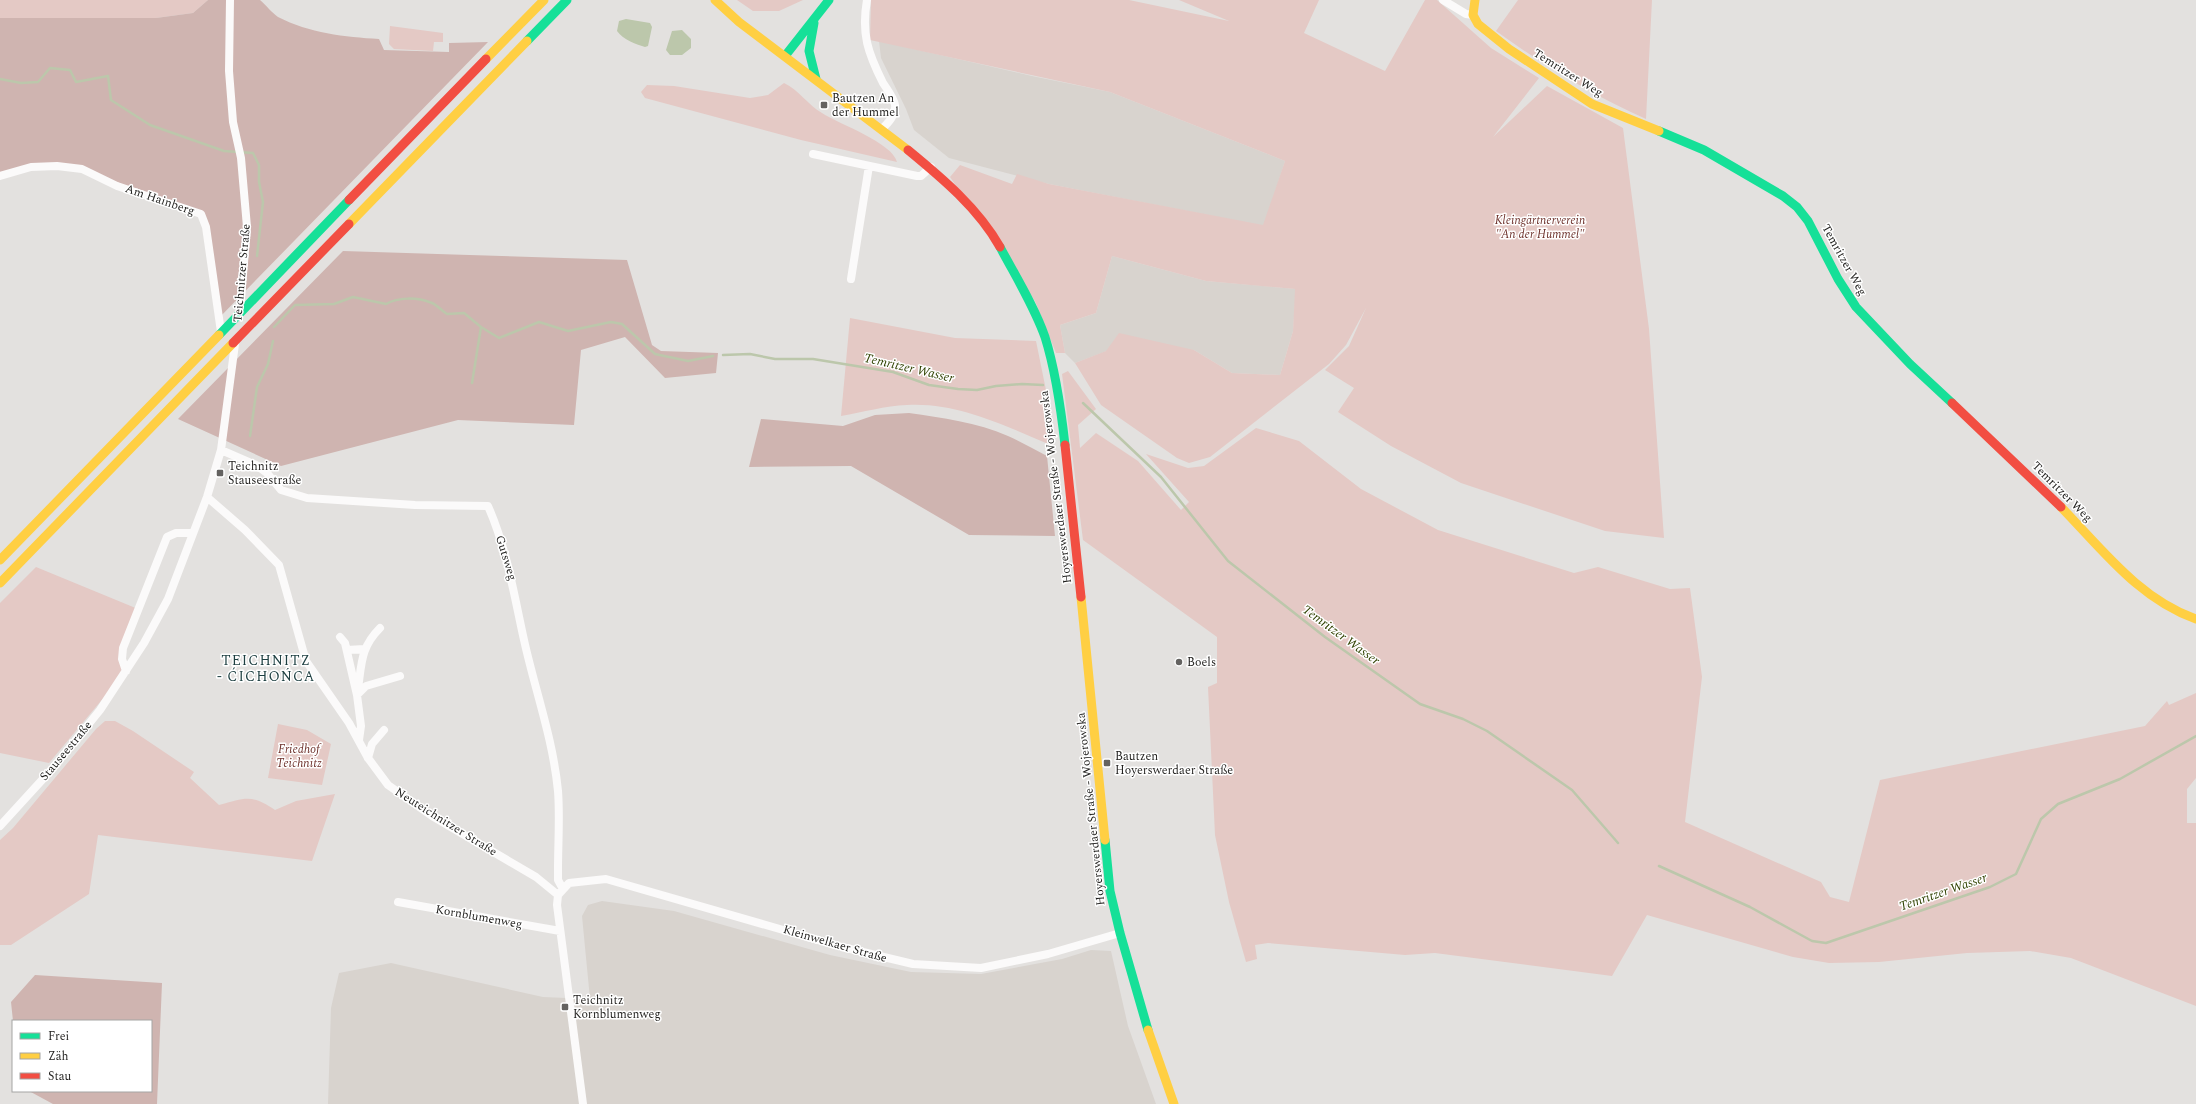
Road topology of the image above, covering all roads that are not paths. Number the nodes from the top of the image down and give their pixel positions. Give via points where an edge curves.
1 (230, 0) edge
2 (544, 0) edge
3 (566, 0) edge
4 (715, 0) edge
5 (829, 0) edge
6 (867, 0) edge
7 (1443, 0) edge
8 (1475, 0) edge
9 (817, 15) junction
10 (1473, 15) junction
11 (785, 56) junction
12 (816, 79) junction
13 (882, 129) junction
14 (813, 154) dead end
15 (869, 166) junction
16 (931, 167) junction
17 (0, 176) edge
18 (851, 279) dead end
19 (231, 383) junction
20 (221, 450) junction
21 (207, 497) junction
22 (193, 533) junction
23 (0, 560) edge
24 (0, 583) edge
25 (2196, 619) edge
26 (380, 628) dead end
27 (340, 637) dead end
28 (364, 649) junction
29 (347, 650) junction
30 (126, 671) junction
31 (400, 676) dead end
32 (357, 695) junction
33 (384, 730) dead end
34 (359, 741) junction
35 (368, 758) junction
36 (0, 826) edge
37 (560, 892) junction
38 (398, 902) dead end
39 (560, 931) junction
40 (1120, 933) junction
41 (583, 1104) edge
42 (1174, 1104) edge

1 - 19 street, Teichnitzer Straße via 229,71 232,112 242,166 247,227
2 - 23 main road
3 - 24 main road
4 - 11 main road, Hoyerswerdaer Straße - Wojerowska via 739,22
5 - 9 main road
6 - 13 street via 865,39 870,55 895,105 892,117
7 - 10 street via 1466,14
8 - 10 main road
9 - 11 main road
9 - 12 main road via 807,47
10 - 25 main road, Temritzer Weg via 1478,24 1509,49 1592,104 1704,150 1783,196 1797,207 1808,221 1838,279 1856,307 1910,364 2048,493 2138,588 2176,612
11 - 12 main road, Hoyerswerdaer Straße - Wojerowska
12 - 13 main road, Hoyerswerdaer Straße - Wojerowska
13 - 16 main road, Hoyerswerdaer Straße - Wojerowska
14 - 15 street
15 - 16 street via 917,176 921,176
15 - 18 street
16 - 40 main road, Hoyerswerdaer Straße - Wojerowska via 970,207 996,241 1033,308 1051,360 1060,400 1110,891
17 - 19 street, Am Hainberg via 31,167 57,166 82,169 117,186 201,214 206,227 218,319
19 - 20 street, Teichnitzer Straße
20 - 21 street, Stauseestraße
20 - 37 street, Gutsweg via 256,465 280,490 306,498 488,506 514,584 528,658 553,753 558,792
21 - 22 street, Stauseestraße
21 - 34 street, Neuteichnitzer Straße via 245,530 279,565 306,661
22 - 30 street, Stauseestraße via 168,599
22 - 30 street via 176,533 167,537 123,648 122,659
26 - 28 street via 369,638
27 - 29 street
28 - 29 street
28 - 32 street
29 - 32 street
30 - 36 street, Stauseestraße via 100,710 54,768
31 - 32 street via 366,686
32 - 34 street via 361,726
33 - 35 street via 372,744
34 - 35 street, Neuteichnitzer Straße
35 - 37 street, Neuteichnitzer Straße via 388,785 410,801
37 - 39 street via 557,904
37 - 40 street, Kleinwelkaer Straße via 569,883 606,879 842,947 913,964 981,968 1048,954
38 - 39 street, Kornblumenweg
39 - 41 street
40 - 42 main road, Hoyerswerdaer Straße - Wojerowska via 1150,1035

